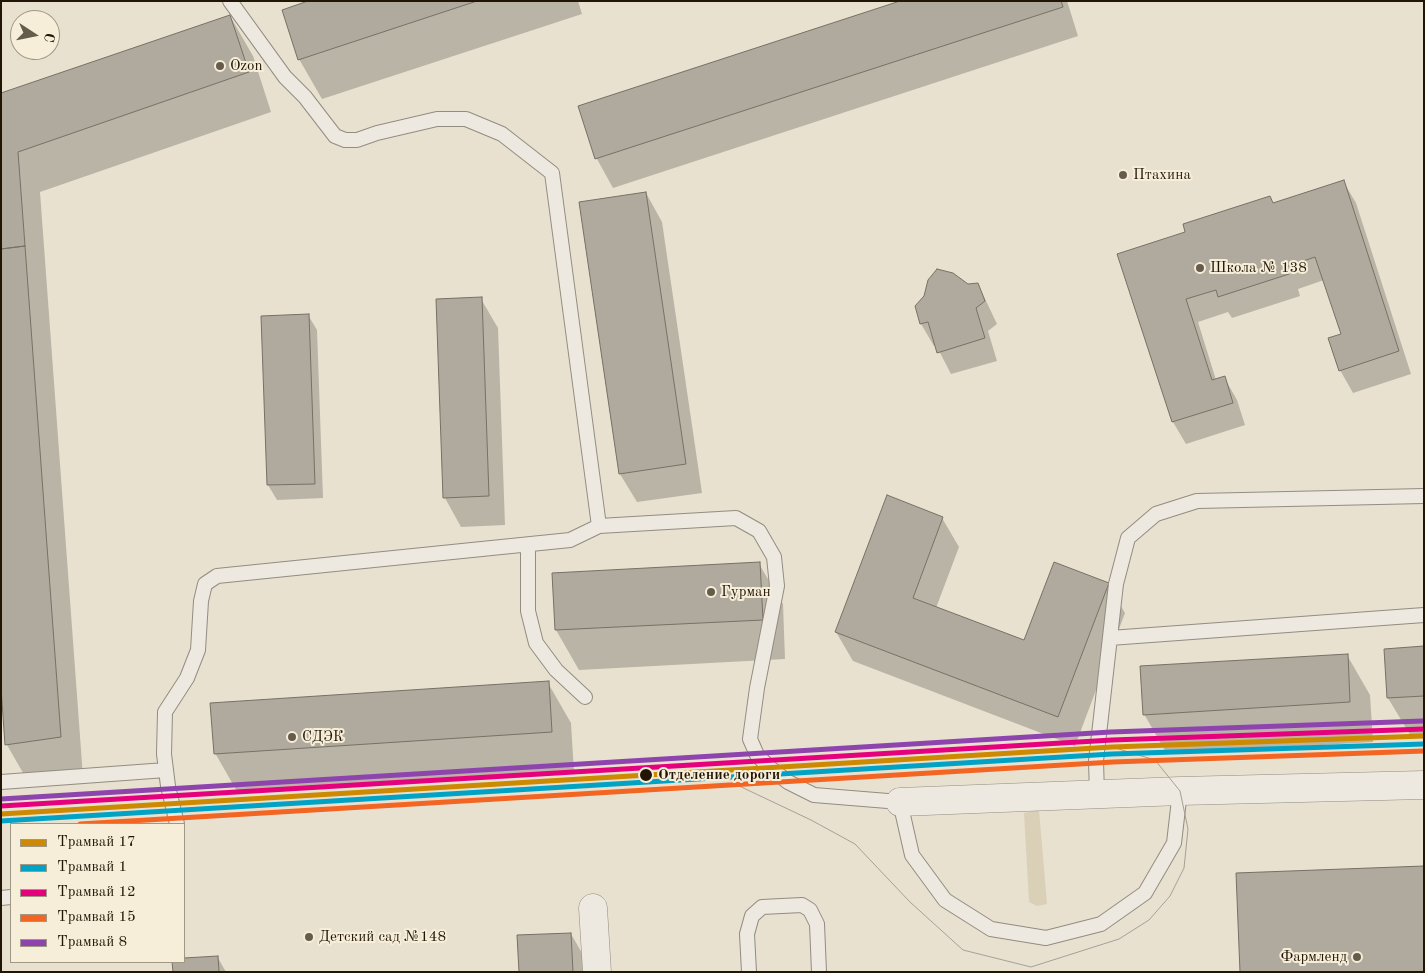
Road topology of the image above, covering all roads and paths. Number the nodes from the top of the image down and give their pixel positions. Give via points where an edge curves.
1 (230, 1) edge
2 (1424, 496) edge
3 (599, 526) junction
4 (528, 546) junction
5 (1424, 615) edge
6 (1110, 638) junction
7 (585, 697) dead end
8 (166, 770) junction
9 (1, 782) edge
10 (1424, 785) edge
11 (1180, 791) junction
12 (1097, 794) junction
13 (900, 802) junction
14 (177, 823) edge
15 (593, 908) dead end
16 (597, 972) edge
17 (749, 972) edge
18 (819, 972) edge

1 - 3 lane via 285,77 335,136 357,140 438,119 466,119 502,134 552,173
2 - 6 lane via 1197,501 1156,514 1128,538 1116,584
3 - 4 lane via 570,540
3 - 13 lane via 736,518 759,531 774,557 776,586 752,716 750,739 757,755 788,782 814,795
4 - 7 lane via 528,611 536,643 556,670
4 - 8 lane via 470,549 217,576 204,584 198,650 187,678 165,712
5 - 6 lane
6 - 12 lane via 1096,761
8 - 9 lane
8 - 14 lane
10 - 11 street
11 - 12 street
11 - 13 lane via 1174,843 1145,893 1101,924 1046,938 991,929 945,900 912,855
12 - 13 street
15 - 16 street
17 - 18 lane via 747,934 752,916 762,907 802,905 810,910 817,924

